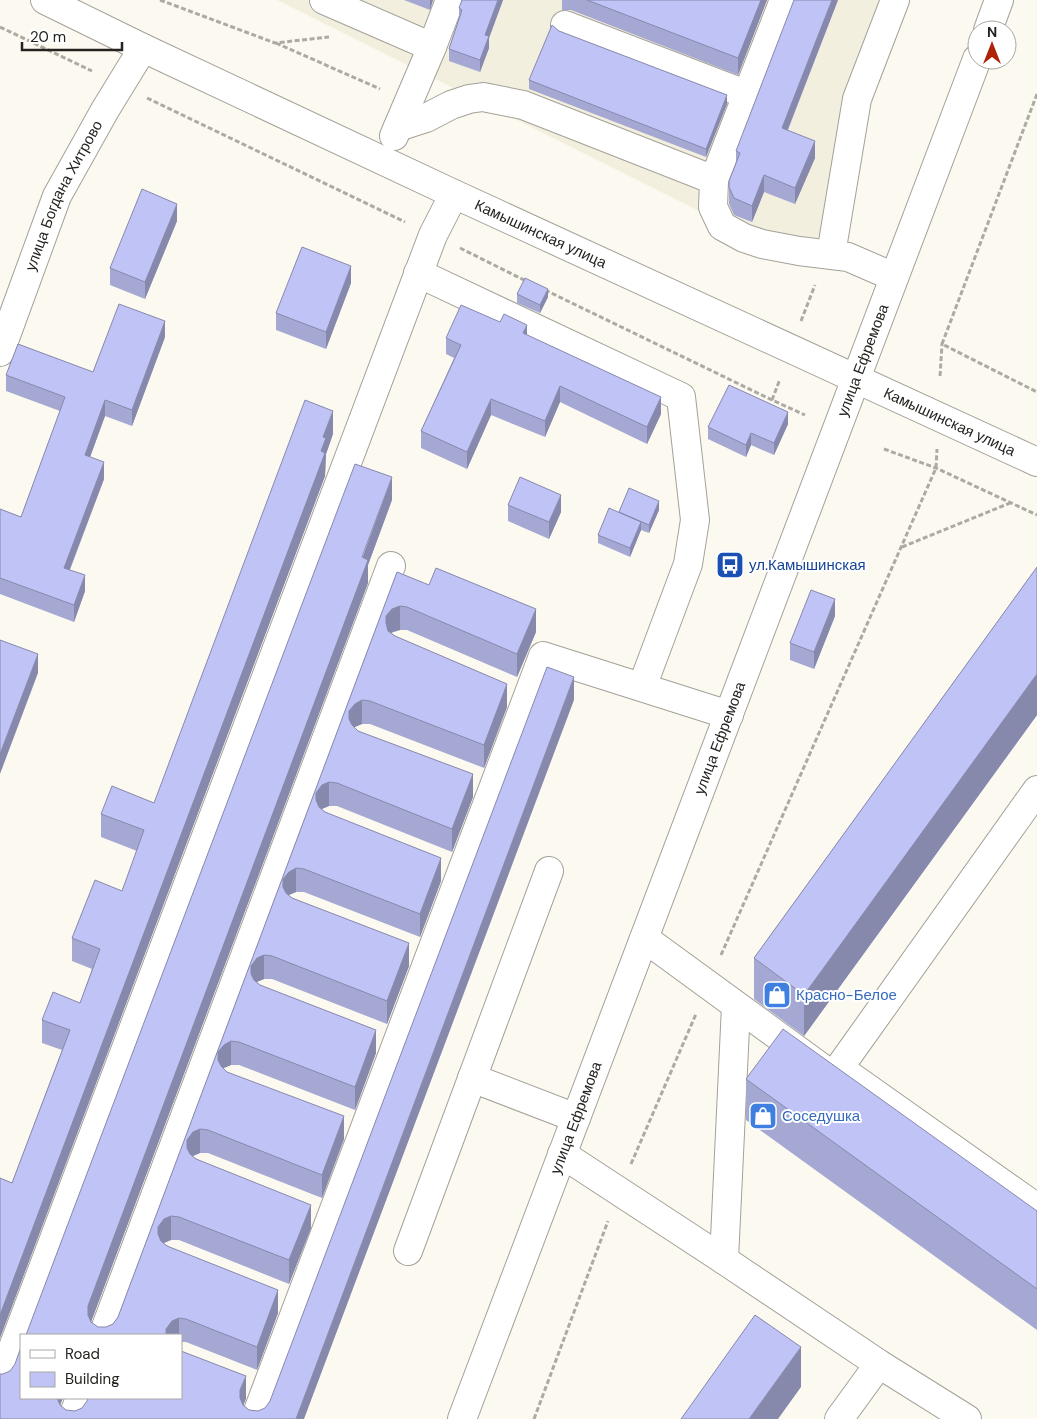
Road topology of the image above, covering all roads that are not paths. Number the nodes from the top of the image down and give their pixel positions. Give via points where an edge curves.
1 (45, 0) edge
2 (450, 0) edge
3 (895, 0) edge
4 (999, 0) edge
5 (779, 2) edge
6 (341, 3) edge
7 (992, 20) edge
8 (565, 25) dead end
9 (432, 47) junction
10 (143, 48) junction
11 (973, 70) edge
12 (748, 95) junction
13 (398, 127) junction
14 (383, 161) junction
15 (714, 180) junction
16 (454, 194) junction
17 (829, 254) junction
18 (418, 273) junction
19 (894, 277) junction
20 (0, 352) edge
21 (856, 379) junction
22 (1037, 462) edge
23 (391, 566) dead end
24 (642, 687) junction
25 (729, 715) junction
26 (1037, 790) edge
27 (435, 862) edge
28 (549, 871) dead end
29 (461, 872) junction
30 (644, 938) junction
31 (403, 947) edge
32 (429, 957) junction
33 (736, 1006) junction
34 (370, 1034) edge
35 (396, 1044) junction
36 (839, 1068) junction
37 (472, 1078) junction
38 (576, 1118) junction
39 (338, 1120) edge
40 (364, 1130) junction
41 (562, 1154) junction
42 (1033, 1197) edge
43 (408, 1251) dead end
44 (724, 1260) junction
45 (272, 1293) edge
46 (299, 1304) junction
47 (103, 1334) edge
48 (879, 1364) junction
49 (241, 1380) edge
50 (0, 1382) edge
51 (266, 1390) junction
52 (80, 1399) edge
53 (72, 1419) edge
54 (255, 1419) edge
55 (462, 1419) edge
56 (839, 1419) edge
57 (967, 1419) edge

1 - 10 street, Камышинская улица
2 - 9 street
3 - 17 street via 857,99
4 - 7 street
5 - 12 street
6 - 9 street
8 - 12 street
9 - 13 street
10 - 14 street, Камышинская улица
10 - 20 street, улица Богдана Хитрово via 57,196
11 - 19 street, улица Ефремова
12 - 15 street
13 - 14 street
13 - 15 street via 426,118 451,104 483,97 524,104
14 - 16 street, Камышинская улица
15 - 17 street via 712,207 722,226 762,244
16 - 18 street via 432,235
16 - 21 street, Камышинская улица
17 - 19 street via 848,257
18 - 24 street via 681,396 695,520 688,564
18 - 50 street
19 - 21 street, улица Ефремова
21 - 22 street, Камышинская улица
21 - 25 street, улица Ефремова
23 - 47 street
24 - 25 street
24 - 29 street via 543,656 518,694 484,784
25 - 30 street, улица Ефремова
26 - 36 street
27 - 29 street
28 - 37 street
29 - 32 street
30 - 33 street
30 - 38 street, улица Ефремова
31 - 32 street
32 - 35 street
33 - 36 street via 833,1076
33 - 44 street
34 - 35 street
35 - 40 street
36 - 42 street
37 - 38 street
37 - 43 street
38 - 41 street, улица Ефремова
39 - 40 street
40 - 46 street via 322,1215
41 - 44 street
41 - 55 street, улица Ефремова
44 - 48 street
45 - 46 street
46 - 51 street
48 - 56 street
48 - 57 street
49 - 51 street
51 - 54 street
52 - 53 street

